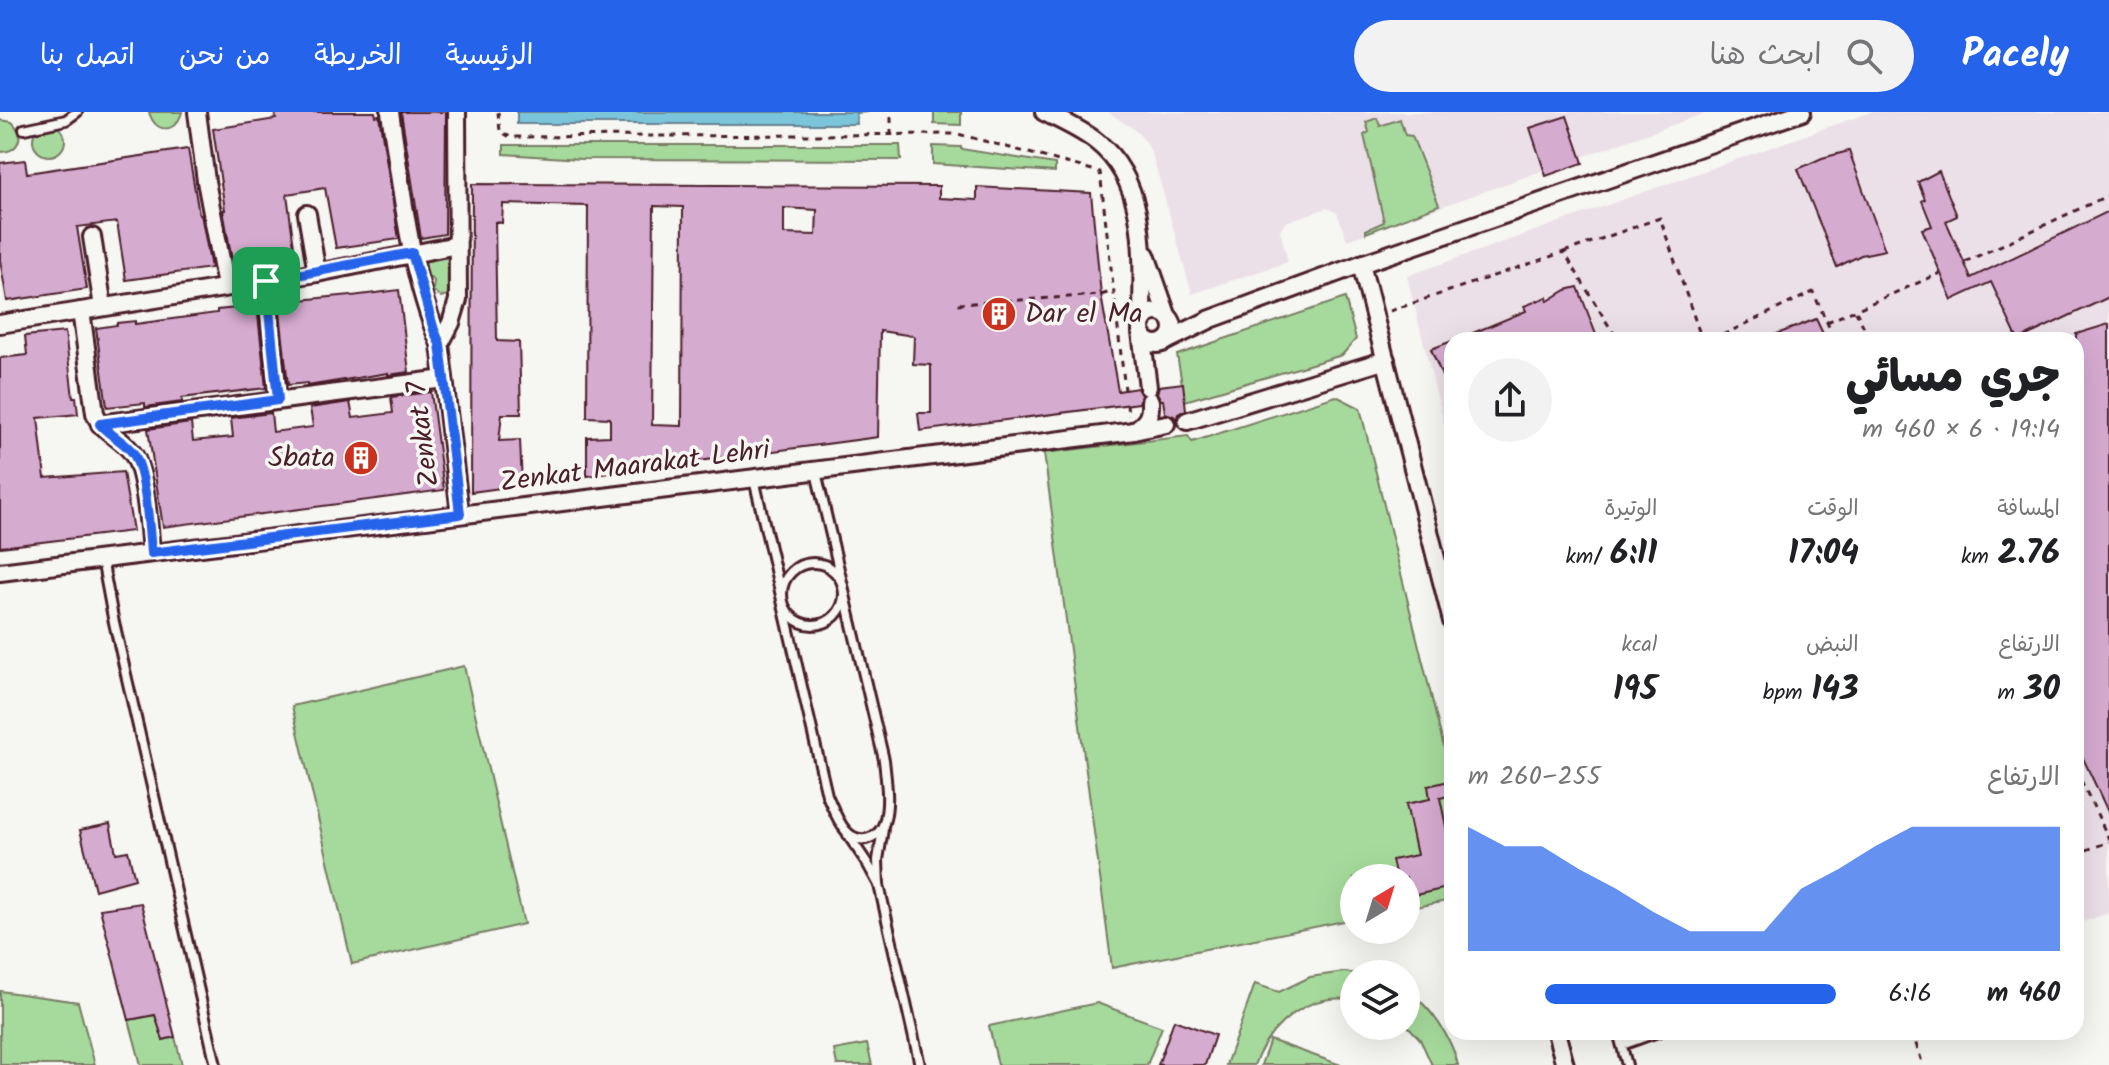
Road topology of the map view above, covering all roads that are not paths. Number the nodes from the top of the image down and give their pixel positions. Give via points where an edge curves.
1 (77, 112) edge
2 (197, 112) edge
3 (390, 112) edge
4 (457, 112) edge
5 (1044, 112) edge
6 (1800, 112) edge
7 (24, 129) dead end
8 (307, 214) dead end
9 (92, 237) dead end
10 (1141, 243) junction
11 (457, 245) junction
12 (412, 253) junction
13 (1361, 264) junction
14 (317, 273) junction
15 (266, 281) junction
16 (226, 286) junction
17 (103, 307) junction
18 (81, 311) junction
19 (1168, 316) junction
20 (1211, 319) junction
21 (0, 324) edge
22 (1142, 326) junction
23 (1166, 341) junction
24 (440, 344) junction
25 (1386, 360) junction
26 (444, 379) junction
27 (278, 400) junction
28 (1187, 421) dead end
29 (100, 424) junction
30 (1166, 424) dead end
31 (1134, 431) junction
32 (816, 472) junction
33 (754, 479) junction
34 (460, 514) junction
35 (151, 553) junction
36 (102, 559) junction
37 (0, 572) edge
38 (843, 587) junction
39 (1444, 589) edge
40 (783, 601) junction
41 (883, 824) junction
42 (843, 828) junction
43 (879, 885) junction
44 (1558, 1040) edge
45 (1620, 1040) edge
46 (1636, 1040) edge
47 (1622, 1045) junction
48 (216, 1065) edge
49 (920, 1065) edge
50 (1565, 1065) edge
51 (1627, 1065) edge

1 - 7 lane via 66,120
2 - 16 street
3 - 12 street
4 - 11 street, Zenkat 7
5 - 10 street via 1096,141 1121,167 1134,199
6 - 13 street
8 - 14 street
9 - 17 street
10 - 19 street
10 - 22 street
11 - 12 street
11 - 24 street, Zenkat 7 via 458,300
12 - 14 street
12 - 24 street
13 - 20 street
13 - 25 street
14 - 15 street
15 - 16 street
15 - 27 street
16 - 17 street
17 - 18 street
18 - 21 street
18 - 29 street
19 - 20 street
19 - 22 street via 1153,312
19 - 23 street via 1173,328
20 - 23 street
22 - 23 street via 1143,336 1151,342
22 - 31 street via 1149,417
24 - 26 street, Zenkat 7
25 - 28 street
25 - 39 street
26 - 27 street
26 - 34 street, Zenkat 7
27 - 29 street
29 - 35 street via 136,458
30 - 31 street, Zenkat Maarakat Lehri
31 - 32 street, Zenkat Maarakat Lehri
32 - 33 street, Zenkat Maarakat Lehri
32 - 38 lane
33 - 34 street, Zenkat Maarakat Lehri
33 - 40 lane
34 - 35 street, Zenkat Maarakat Lehri
35 - 36 street, Zenkat Maarakat Lehri
36 - 37 street, Zenkat Maarakat Lehri
36 - 48 lane
38 - 40 lane via 833,570 806,563 784,582
38 - 40 lane via 841,608 825,623 794,619
38 - 41 lane via 884,760
40 - 42 lane via 827,795
41 - 42 lane via 869,838 854,838
41 - 43 lane
42 - 43 lane
43 - 49 lane
44 - 50 street
45 - 47 lane
46 - 47 lane
47 - 51 lane

